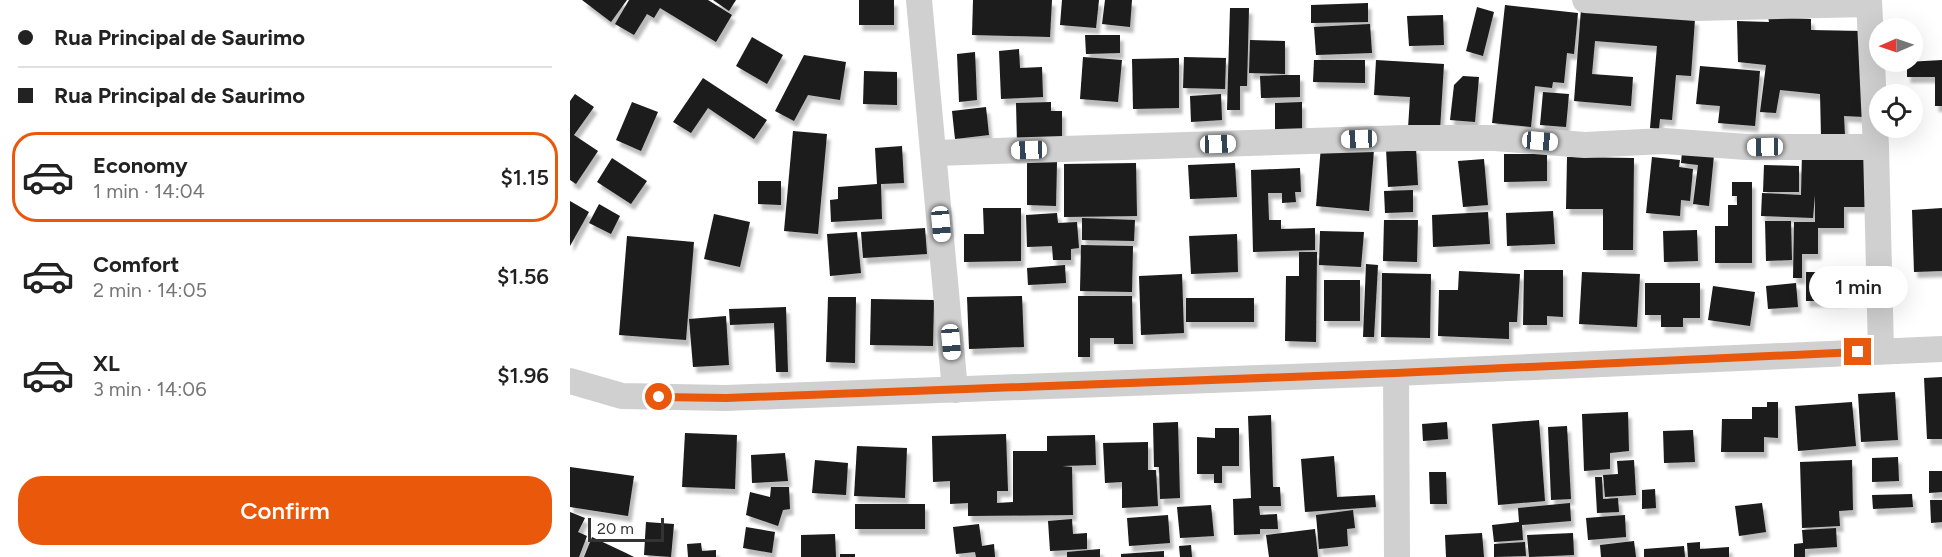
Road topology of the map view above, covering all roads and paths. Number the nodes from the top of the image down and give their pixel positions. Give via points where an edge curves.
1 (919, 0) edge
2 (1585, 0) edge
3 (1869, 2) edge
4 (1876, 147) junction
5 (934, 153) junction
6 (1942, 349) edge
7 (1881, 351) junction
8 (1396, 373) junction
9 (570, 381) edge
10 (955, 390) junction
11 (1397, 557) edge

1 - 5 street
2 - 3 street via 1696,8
3 - 4 street
4 - 5 street via 1747,147 1664,141 1585,145 1495,138 1406,138
4 - 7 street
5 - 10 street
6 - 7 street
7 - 8 street
8 - 10 street
8 - 11 street
9 - 10 street via 622,396 659,397

